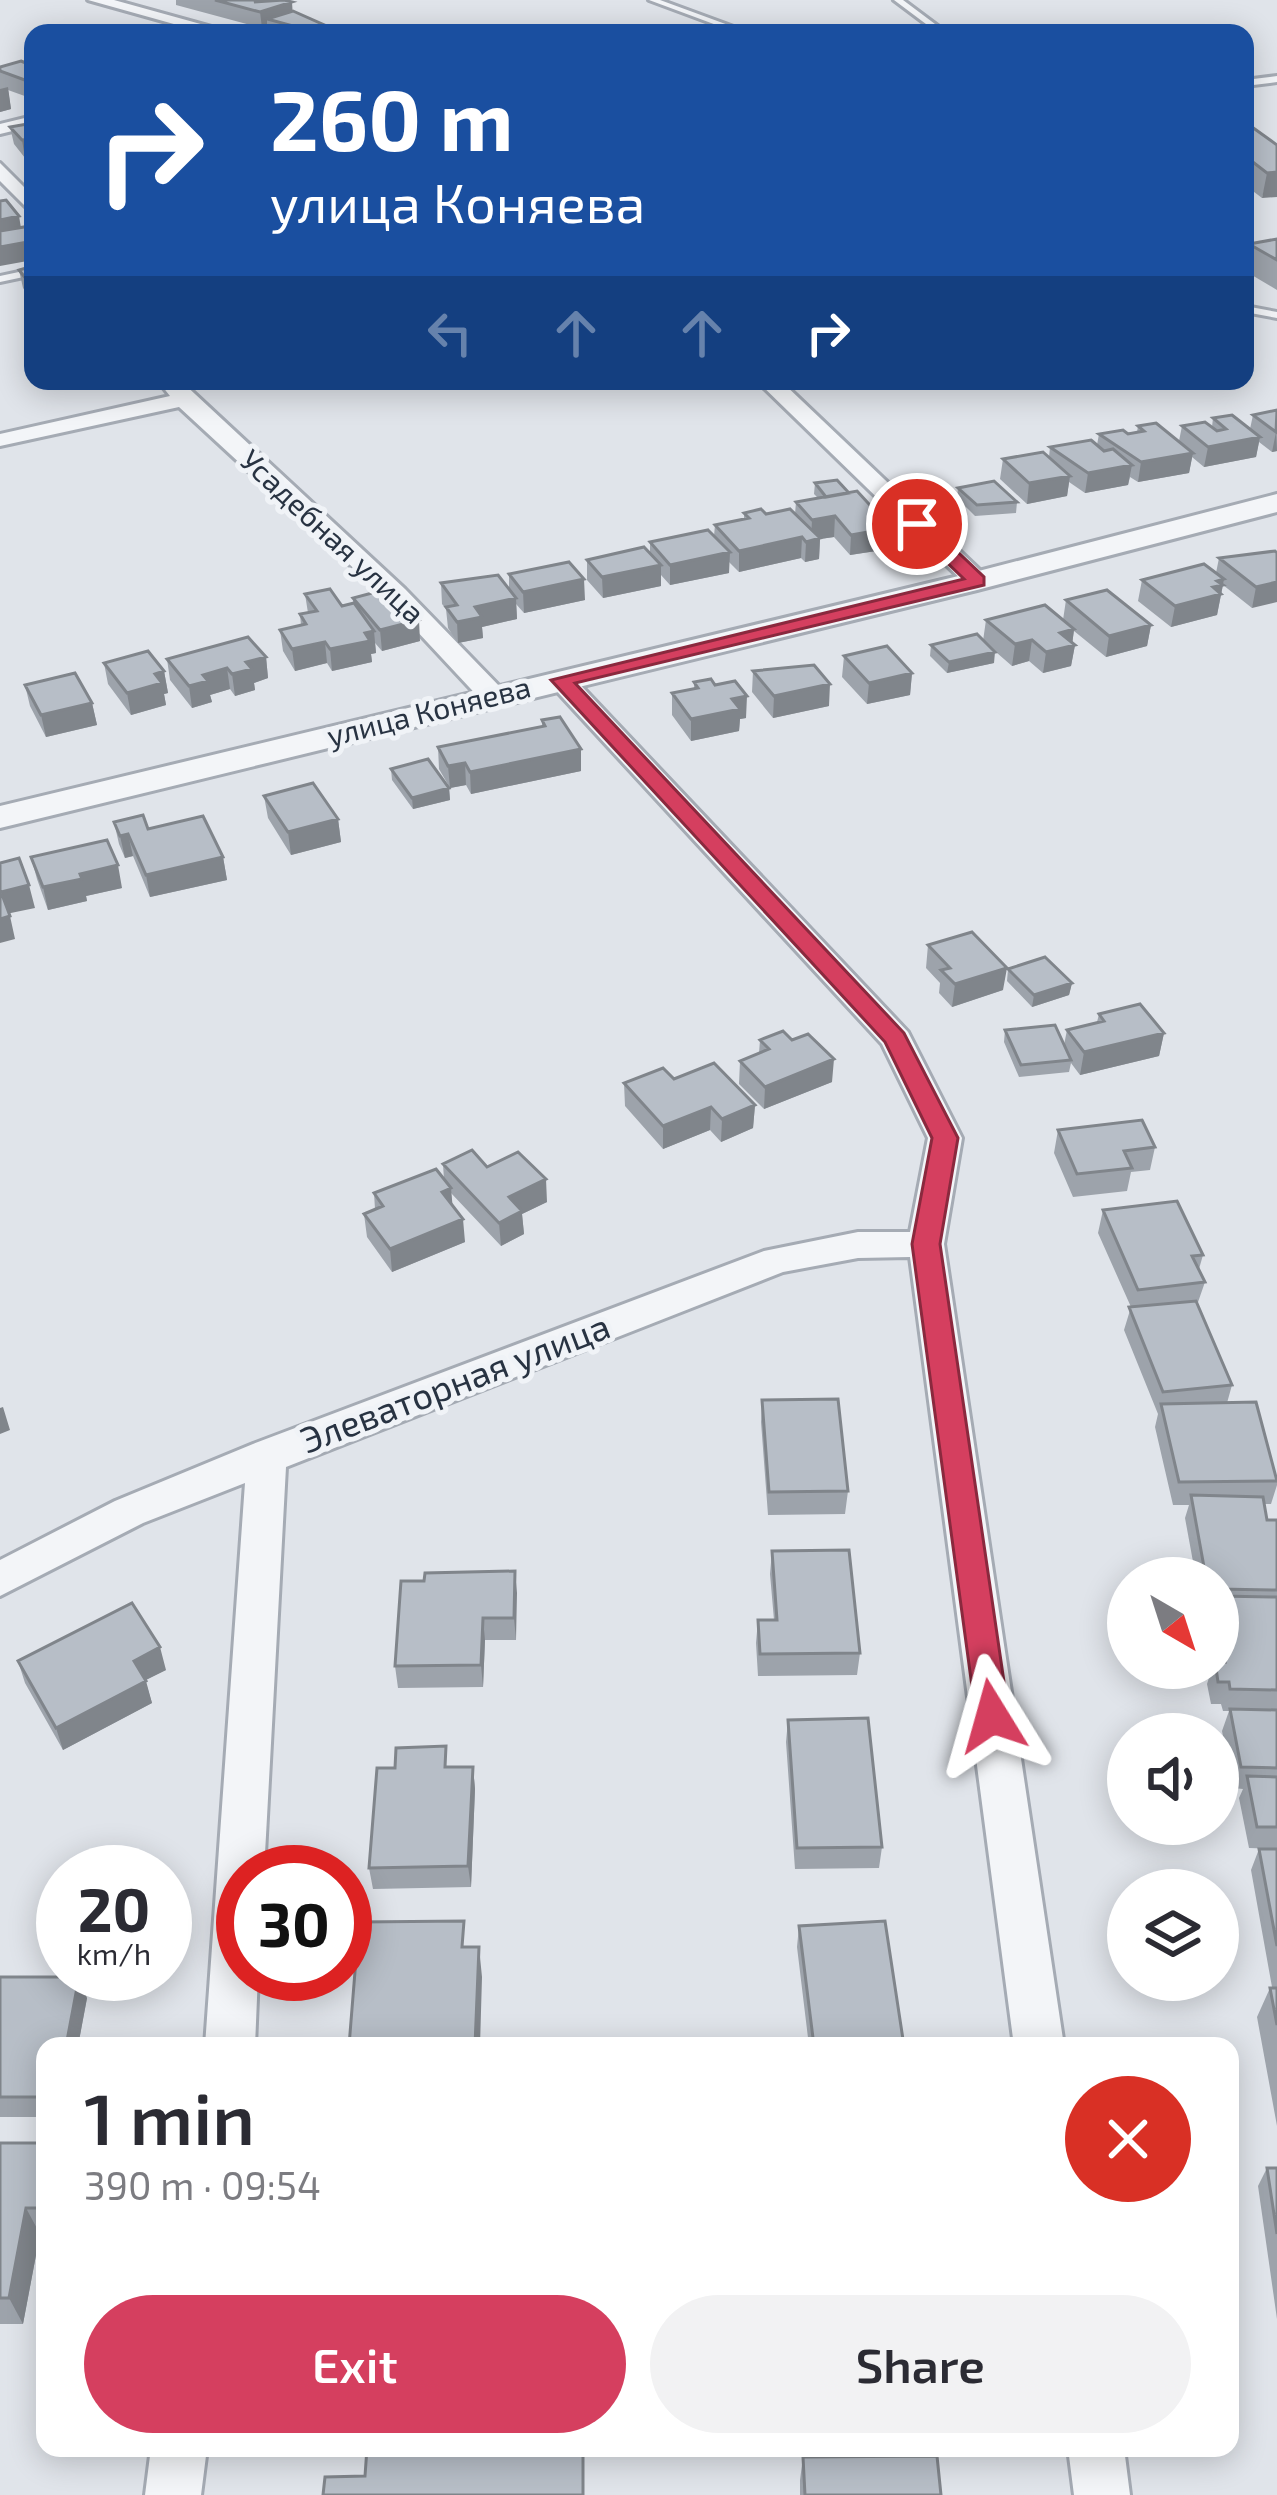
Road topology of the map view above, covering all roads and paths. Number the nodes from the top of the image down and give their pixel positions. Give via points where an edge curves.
1 (96, 0) edge
2 (653, 0) edge
3 (898, 0) edge
4 (190, 24) edge
5 (721, 24) edge
6 (931, 24) edge
7 (0, 169) edge
8 (24, 197) edge
9 (177, 390) edge
10 (777, 390) edge
11 (5, 440) dead end
12 (1277, 503) edge
13 (977, 581) junction
14 (561, 680) junction
15 (493, 696) junction
16 (0, 817) edge
17 (926, 1244) junction
18 (267, 1455) junction
19 (0, 1579) edge
20 (231, 2037) edge
21 (1038, 2037) edge
22 (178, 2457) edge
23 (1097, 2457) edge
24 (173, 2495) edge
25 (1102, 2495) edge

1 - 4 street
2 - 5 lane
3 - 6 lane
7 - 8 street
9 - 11 street
9 - 15 street, Усадебная улица
10 - 13 street
12 - 13 street, улица Коняева
13 - 14 street, улица Коняева
14 - 15 street, улица Коняева
14 - 17 street via 896,1039 945,1138
15 - 16 street, улица Коняева
17 - 18 street, Элеваторная улица via 858,1245 777,1260
17 - 21 street
18 - 19 street, Элеваторная улица via 129,1512
18 - 20 street
22 - 24 street
23 - 25 street

